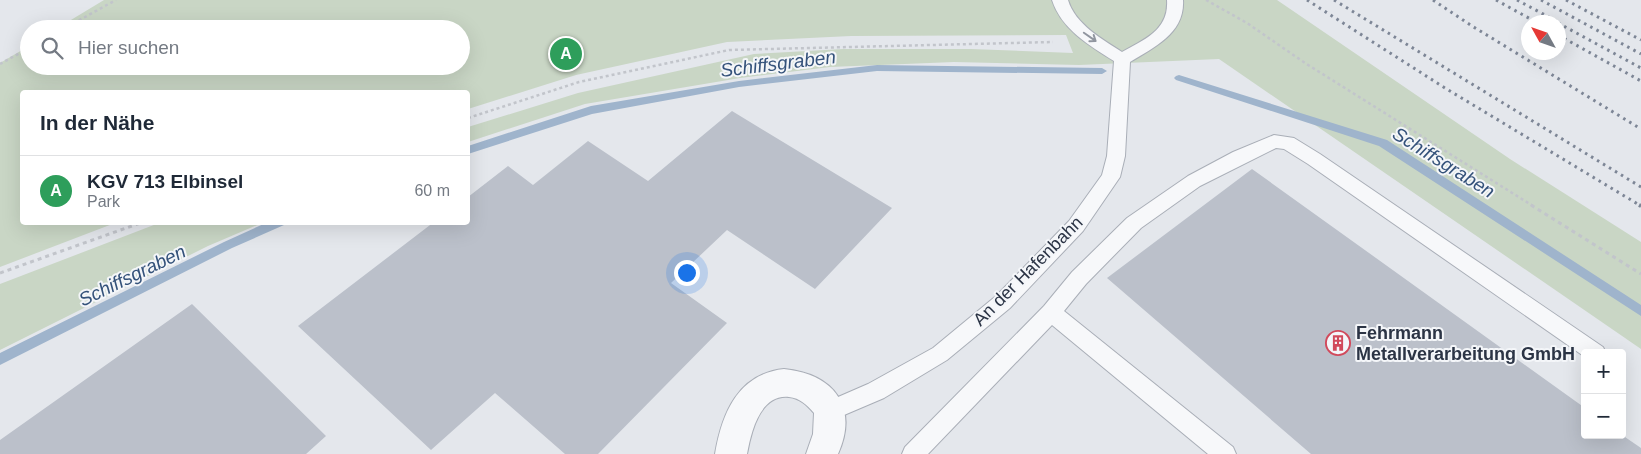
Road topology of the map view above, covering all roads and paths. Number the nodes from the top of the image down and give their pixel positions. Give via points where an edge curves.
1 (116, 0) edge
2 (1060, 0) edge
3 (1175, 0) edge
4 (1206, 0) edge
5 (79, 20) edge
6 (1092, 38) junction
7 (20, 53) edge
8 (1122, 58) junction
9 (0, 64) edge
10 (470, 117) edge
11 (135, 225) edge
12 (0, 273) edge
13 (1641, 274) edge
14 (1052, 312) junction
15 (1590, 349) edge
16 (830, 411) junction
17 (731, 454) edge
18 (822, 454) edge
19 (913, 454) edge
20 (1225, 454) edge

1 - 5 path
2 -> 6 lane via 1066,14
3 - 8 lane via 1177,12 1172,24 1162,34
4 - 13 path
6 - 8 lane
6 - 10 path via 1044,43 729,50 579,82
7 - 9 path
8 - 16 lane, An der Hafenbahn via 1116,156 1110,177 1076,226 1003,302 940,354 876,391
11 - 12 path
14 - 15 lane via 1134,223 1194,181 1274,141 1288,143 1314,159
14 - 19 lane
14 - 20 lane
16 - 17 street via 812,390 797,383 782,382 766,387 751,401 740,420
16 - 18 street via 828,442

